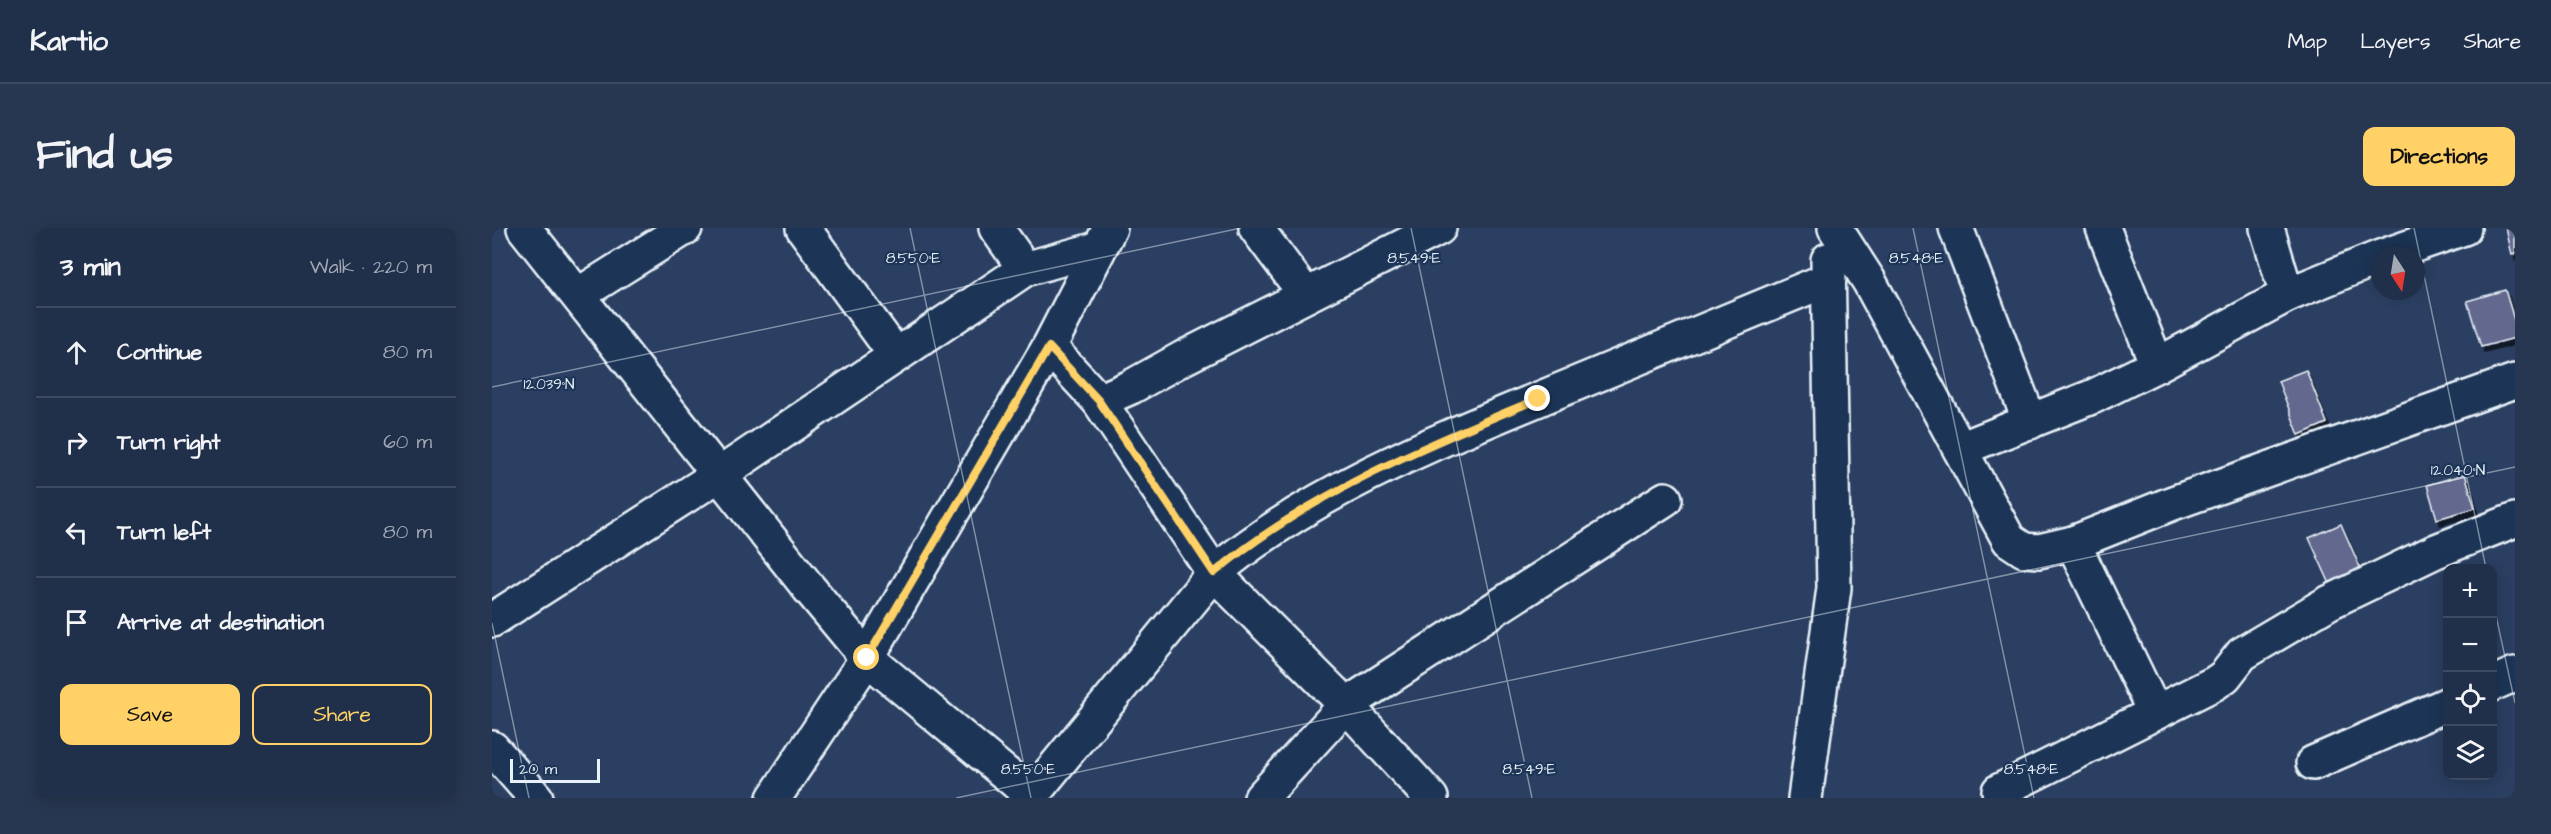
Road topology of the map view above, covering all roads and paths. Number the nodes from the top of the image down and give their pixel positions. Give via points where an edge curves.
1 (524, 228) edge
2 (685, 228) edge
3 (803, 228) edge
4 (996, 228) edge
5 (1256, 228) edge
6 (1439, 228) edge
7 (1826, 228) edge
8 (1835, 228) edge
9 (1956, 228) edge
10 (2103, 228) edge
11 (2266, 228) edge
12 (2464, 228) edge
13 (1103, 239) edge
14 (2412, 246) edge
15 (2371, 261) edge
16 (1025, 269) junction
17 (1829, 279) junction
18 (578, 295) junction
19 (1306, 295) junction
20 (2287, 295) junction
21 (1049, 347) junction
22 (895, 354) junction
23 (2157, 365) junction
24 (2515, 381) edge
25 (1099, 401) junction
26 (2030, 422) junction
27 (1960, 449) junction
28 (720, 474) junction
29 (1665, 499) dead end
30 (2515, 520) edge
31 (2073, 543) junction
32 (1214, 573) junction
33 (492, 620) edge
34 (867, 658) junction
35 (2515, 674) edge
36 (2497, 682) edge
37 (1346, 705) junction
38 (2443, 706) edge
39 (2155, 713) junction
40 (492, 748) edge
41 (2313, 763) dead end
42 (1999, 791) dead end
43 (1034, 797) edge
44 (536, 798) edge
45 (774, 798) edge
46 (1261, 798) edge
47 (1431, 798) edge
48 (1805, 798) edge

1 - 18 street
2 - 18 street
3 - 22 street
4 - 16 street
5 - 19 street
6 - 19 street
7 - 17 street
8 - 27 street via 1869,281
9 - 26 street
10 - 23 street
11 - 20 street
12 - 14 street
13 - 16 street
13 - 21 street
15 - 20 street
16 - 22 street
17 - 32 street via 1449,436 1314,504 1244,548
17 - 48 street via 1834,588
18 - 28 street
19 - 25 street
20 - 23 street
21 - 25 street
21 - 34 street
22 - 28 street
23 - 26 street
24 - 31 street via 2173,503
25 - 32 street
26 - 27 street
27 - 31 street via 2009,540 2024,550 2039,551
28 - 33 street
28 - 34 street
29 - 37 street
30 - 39 street via 2436,551 2328,603 2242,654 2215,683
31 - 39 street
32 - 37 street
32 - 43 street
34 - 43 street
34 - 45 street
35 - 36 street
37 - 46 street
37 - 47 street
38 - 41 street
39 - 42 street
40 - 44 street

